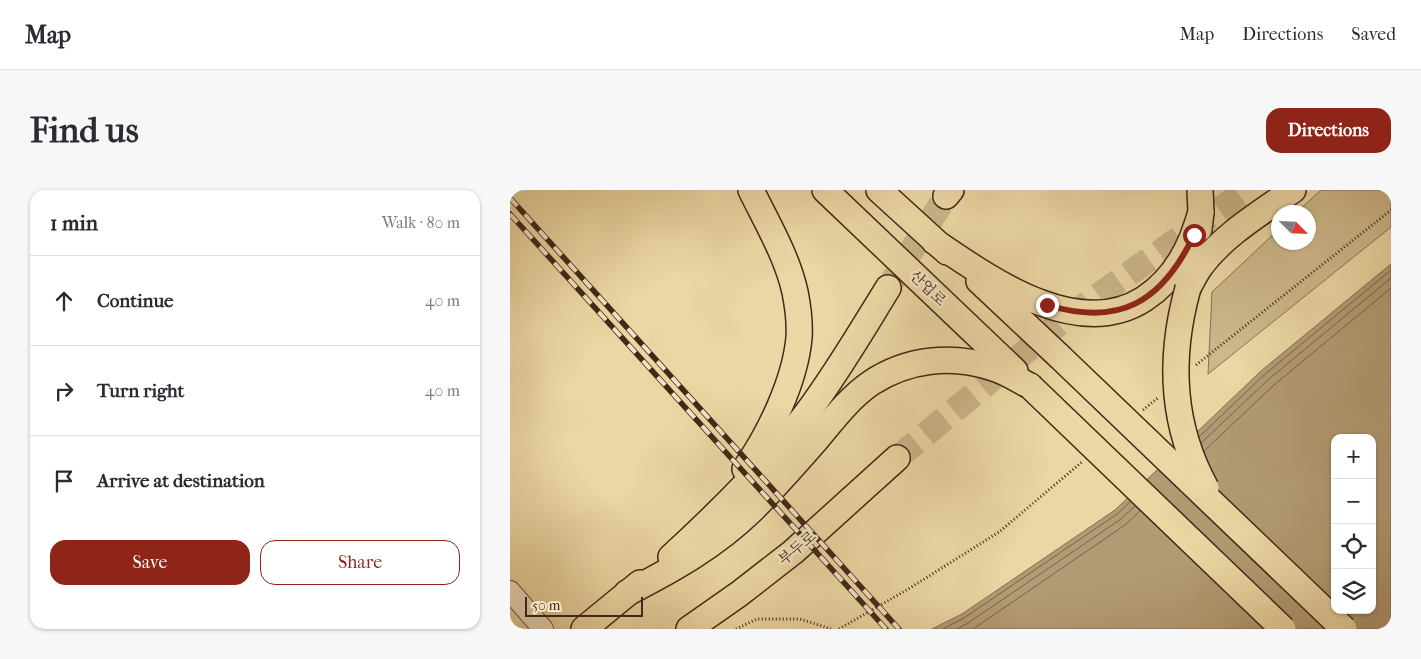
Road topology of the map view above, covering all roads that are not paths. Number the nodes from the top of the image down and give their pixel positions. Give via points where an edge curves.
1 (751, 190) edge
2 (825, 190) edge
3 (1293, 190) edge
4 (885, 192) edge
5 (1201, 201) edge
6 (936, 242) junction
7 (888, 288) tunnel mouth
8 (1188, 288) junction
9 (1030, 386) junction
10 (897, 458) tunnel mouth
11 (1229, 518) junction
12 (699, 531) junction
13 (510, 591) edge
14 (627, 593) junction
15 (542, 629) edge
16 (584, 629) edge
17 (689, 629) edge
18 (1283, 629) edge
19 (1344, 629) edge

1 - 12 main road via 795,292 799,315 796,359 789,381 751,460
2 - 9 main road, 산업로
3 - 8 main road via 1220,245 1200,267
4 - 6 main road
5 - 6 main road via 1194,235 1171,276 1136,304 1115,311 1093,314 1047,305 994,280
5 - 8 main road
6 - 11 main road, bridge
7 - 12 main road via 806,414 771,456
8 - 11 main road, bridge via 1176,343 1183,430 1192,459 1206,487
9 - 14 main road via 995,368 960,360 924,361 888,374 852,400 764,498 724,536 695,556
9 - 18 main road, 산업로, bridge
10 - 17 main road, 부두로 via 793,552
11 - 19 main road, bridge
12 - 14 main road
13 - 15 lane
14 - 16 main road

